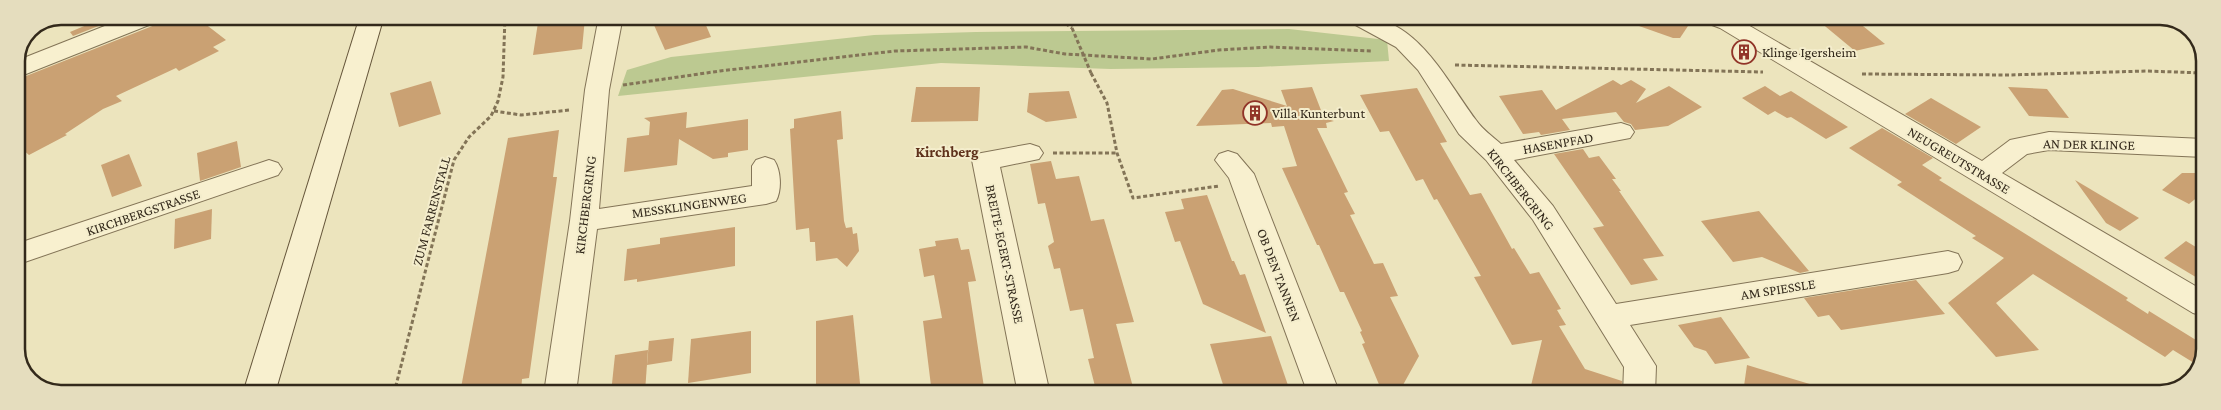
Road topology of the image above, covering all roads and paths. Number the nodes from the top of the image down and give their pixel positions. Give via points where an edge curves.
1 (128, 25) edge
2 (369, 25) edge
3 (504, 25) edge
4 (609, 25) edge
5 (1068, 25) edge
6 (1374, 25) edge
7 (1731, 25) edge
8 (1421, 59) junction
9 (25, 66) edge
10 (1766, 72) dead end
11 (2196, 73) edge
12 (1814, 74) junction
13 (596, 99) junction
14 (494, 111) junction
15 (1621, 132) dead end
16 (2196, 148) edge
17 (1030, 153) joint
18 (1117, 153) junction
19 (1495, 154) junction
20 (765, 166) dead end
21 (269, 169) dead end
22 (1236, 171) joint
23 (1983, 174) junction
24 (584, 221) junction
25 (25, 252) edge
26 (1948, 262) dead end
27 (2196, 301) edge
28 (1608, 317) junction
29 (261, 385) edge
30 (396, 385) edge
31 (561, 385) edge
32 (1032, 385) edge
33 (1320, 385) edge
34 (1639, 385) edge

1 - 9 street
2 - 29 street
3 - 14 path, ZUM FARRENSTALL via 504,74
4 - 13 street, KIRCHBERGRING
5 - 18 path, bridge via 1091,72 1103,88
6 - 8 street, KIRCHBERGRING via 1404,42
7 - 12 street, NEUGREUTSTRASSE
8 - 10 path
8 - 13 path via 1270,48 1219,50 1152,59 1065,54 1026,47 895,51 720,70
8 - 19 street, KIRCHBERGRING via 1468,128
11 - 12 path via 2147,70
12 - 23 street, NEUGREUTSTRASSE
13 - 14 path via 521,115
13 - 24 street, KIRCHBERGRING
14 - 30 path, ZUM FARRENSTALL via 467,139 454,160
15 - 19 street, HASENPFAD
16 - 23 street, AN DER KLINGE via 2050,141 2019,146
17 - 18 path
17 - 32 street, BREITE-EGERT-STRASSE via 985,160
18 - 22 path via 1134,198
19 - 28 street, KIRCHBERGRING via 1543,213
20 - 24 street, MESSKLINGENWEG via 766,194
21 - 25 street, KIRCHBERGSTRASSE
22 - 33 street, OB DEN TANNEN
23 - 27 street, NEUGREUTSTRASSE
24 - 31 street, KIRCHBERGRING
26 - 28 street, AM SPIESSLE
28 - 34 street, KIRCHBERGRING via 1640,366

